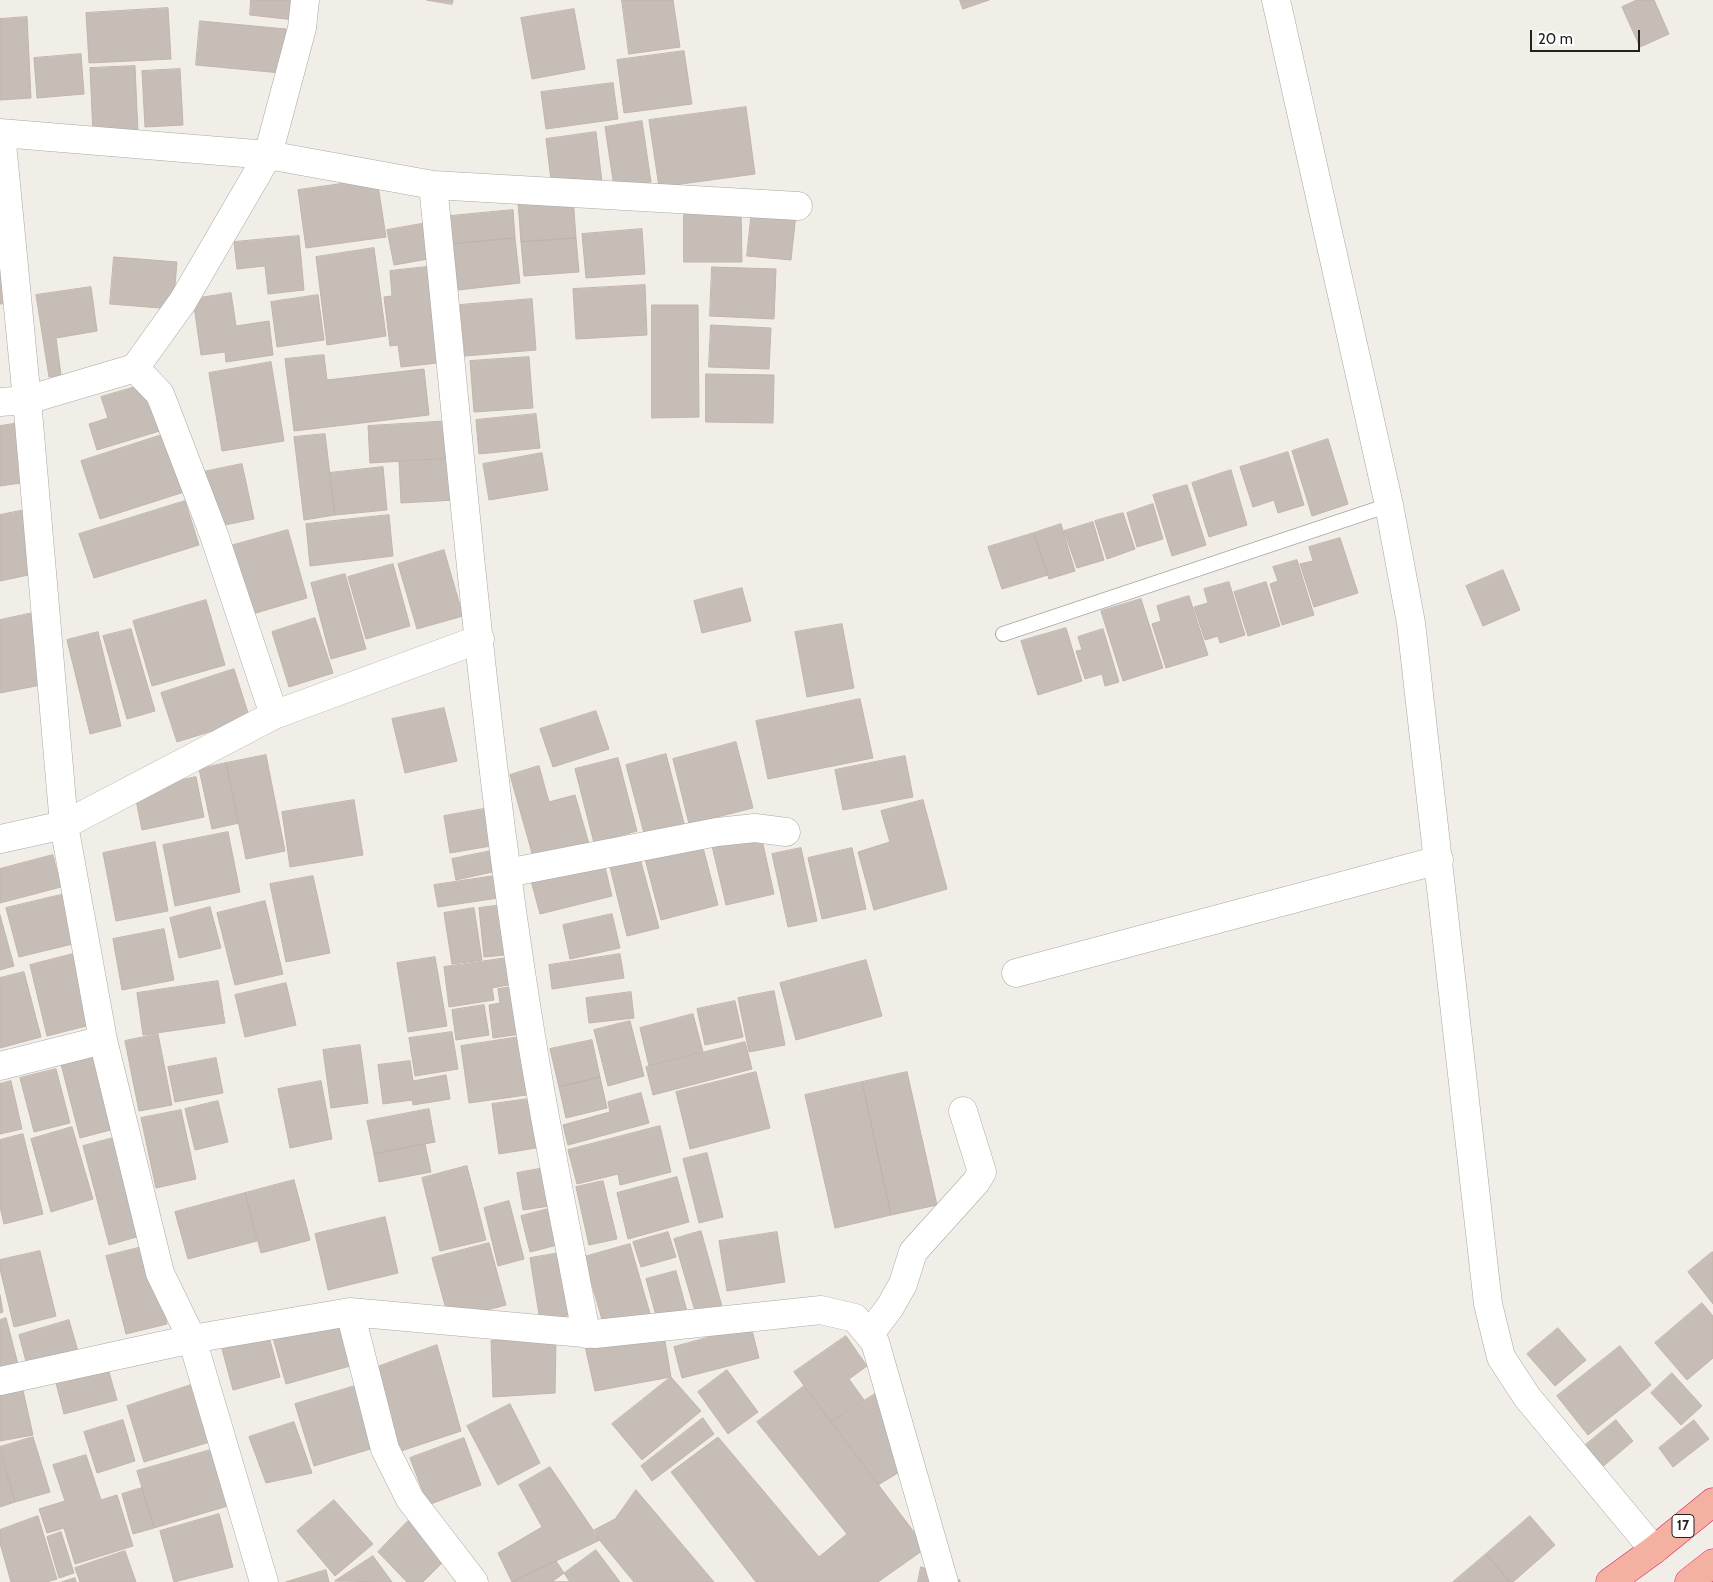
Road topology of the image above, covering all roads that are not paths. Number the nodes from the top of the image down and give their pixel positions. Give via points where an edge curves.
1 (305, 0) edge
2 (1276, 0) edge
3 (1, 133) edge
4 (268, 155) junction
5 (433, 185) junction
6 (798, 206) dead end
7 (135, 368) junction
8 (27, 400) junction
9 (0, 402) edge
10 (1389, 505) junction
11 (1003, 634) dead end
12 (480, 639) junction
13 (274, 714) junction
14 (64, 825) junction
15 (786, 832) dead end
16 (0, 839) edge
17 (1439, 860) junction
18 (508, 874) junction
19 (1016, 973) dead end
20 (103, 1040) junction
21 (0, 1066) edge
22 (963, 1111) dead end
23 (350, 1312) junction
24 (586, 1334) junction
25 (870, 1335) junction
26 (192, 1339) junction
27 (0, 1381) edge
28 (1713, 1502) edge
29 (1654, 1550) junction
30 (1713, 1563) edge
31 (264, 1582) edge
32 (474, 1582) edge
33 (944, 1582) edge
34 (1610, 1582) edge
35 (1689, 1582) edge

1 - 4 street via 302,28
2 - 10 street
3 - 4 street
3 - 8 street
4 - 5 street
4 - 7 street via 183,300
5 - 6 street
5 - 12 street
7 - 8 street
7 - 13 street via 160,394 214,535
8 - 9 street
8 - 14 street
10 - 11 lane
10 - 17 street via 1412,633
12 - 13 street
12 - 18 street
13 - 14 street
14 - 16 street
14 - 20 street
15 - 18 street via 756,828 717,832
17 - 19 street
17 - 29 street via 1488,1304 1501,1356 1526,1397
18 - 24 street via 531,1037
20 - 21 street
20 - 26 street via 160,1274
22 - 25 street via 982,1172 912,1252 902,1284
23 - 24 street
23 - 26 street
23 - 32 street via 385,1449 410,1499
24 - 25 street via 821,1310 855,1318
25 - 33 street via 875,1342
26 - 27 street
26 - 31 street
28 - 29 highway, 17
29 - 34 highway, 17
30 - 35 highway

